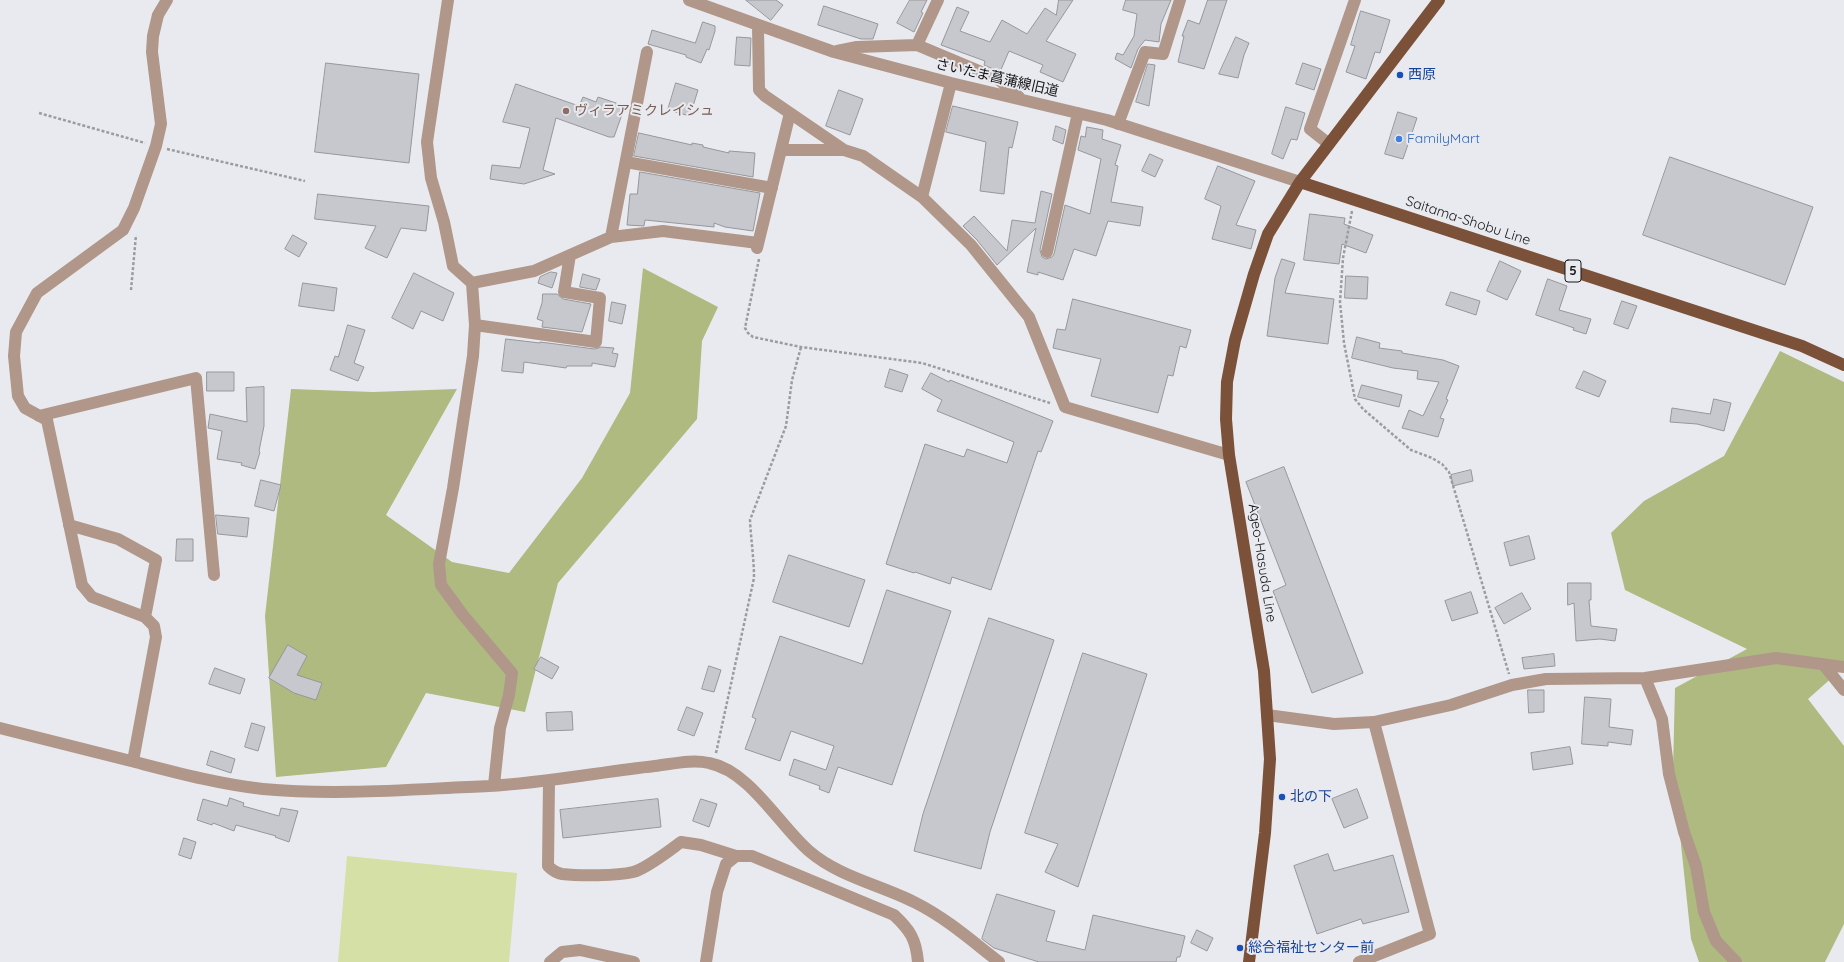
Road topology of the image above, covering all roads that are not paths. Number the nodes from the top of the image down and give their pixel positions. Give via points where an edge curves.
1 (166, 0) edge
2 (448, 0) edge
3 (689, 0) edge
4 (938, 0) edge
5 (1180, 0) edge
6 (1355, 0) edge
7 (1439, 0) edge
8 (758, 26) junction
9 (917, 45) junction
10 (647, 52) dead end
11 (834, 52) junction
12 (951, 83) junction
13 (1020, 98) junction
14 (790, 113) junction
15 (1078, 113) junction
16 (1118, 124) junction
17 (1329, 144) junction
18 (781, 150) junction
19 (844, 150) junction
20 (626, 162) junction
21 (1300, 182) junction
22 (772, 188) junction
23 (922, 197) junction
24 (611, 237) junction
25 (1047, 252) dead end
26 (570, 255) junction
27 (472, 283) junction
28 (475, 325) junction
29 (1844, 365) edge
30 (39, 416) junction
31 (1229, 456) junction
32 (69, 525) junction
33 (214, 575) dead end
34 (145, 617) junction
35 (1823, 664) junction
36 (1844, 667) edge
37 (1645, 678) junction
38 (1844, 690) edge
39 (1267, 715) junction
40 (1374, 722) junction
41 (0, 728) edge
42 (133, 761) junction
43 (549, 781) junction
44 (494, 785) junction
45 (736, 856) junction
46 (550, 962) edge
47 (634, 962) edge
48 (706, 962) edge
49 (918, 962) edge
50 (999, 962) edge
51 (1249, 962) edge
52 (1359, 962) edge
53 (1736, 962) edge

1 - 30 street via 158,15 152,52 161,124 134,208 122,230 37,293 16,332 14,356 18,396 25,408
2 - 27 street via 427,142 432,178 453,266
3 - 8 street, さいたま菖蒲線旧道
4 - 9 street
5 - 16 street via 1163,54 1145,52
6 - 17 street via 1310,130
7 - 17 main road
8 - 11 street, さいたま菖蒲線旧道
8 - 14 street via 759,90
9 - 11 street via 857,47
9 - 13 street via 998,79
10 - 20 street
11 - 12 street, さいたま菖蒲線旧道
12 - 13 street, さいたま菖蒲線旧道
12 - 23 street
13 - 15 street, さいたま菖蒲線旧道
14 - 18 street
14 - 19 street
15 - 16 street, さいたま菖蒲線旧道
15 - 25 street
16 - 21 street, さいたま菖蒲線旧道
17 - 21 main road
18 - 19 street
18 - 22 street
19 - 23 street via 863,156
20 - 22 street
20 - 24 street
21 - 29 main road, Saitama-Shobu Line / 5 via 1802,346
21 - 31 main road, Ageo-Hasuda Line via 1268,234 1245,303 1227,382
22 - 24 street via 758,245 664,231
23 - 31 street via 971,246 1029,317 1065,407
24 - 26 street
26 - 27 street via 534,270
26 - 28 street via 564,292 600,298 596,342
27 - 28 street
28 - 44 street via 473,356 439,564 441,585 512,673 510,695 500,728
30 - 32 street via 47,420
30 - 33 street via 196,378
31 - 39 main road, Ageo-Hasuda Line via 1264,671
32 - 34 street via 82,585 92,597
32 - 34 street via 118,539 156,560
34 - 42 street via 154,626 156,637
35 - 36 street
35 - 37 street via 1776,658
35 - 38 street
37 - 40 street via 1546,679 1512,685 1451,705
37 - 53 street via 1662,719 1669,774 1696,866 1704,912 1716,941
39 - 40 street via 1334,724
39 - 51 main road, Ageo-Hasuda Line via 1270,759 1268,797
40 - 52 street via 1430,934
41 - 42 street
42 - 44 street via 193,777 260,789 305,792
43 - 44 street
43 - 45 street via 548,866 561,874 634,872 681,842 701,845
43 - 50 street via 631,768 695,762 722,767 748,786 809,851 838,870 916,903 944,919
45 - 48 street via 726,864 717,892
45 - 49 street via 752,856 894,915 915,941
46 - 47 street via 562,952 580,950

